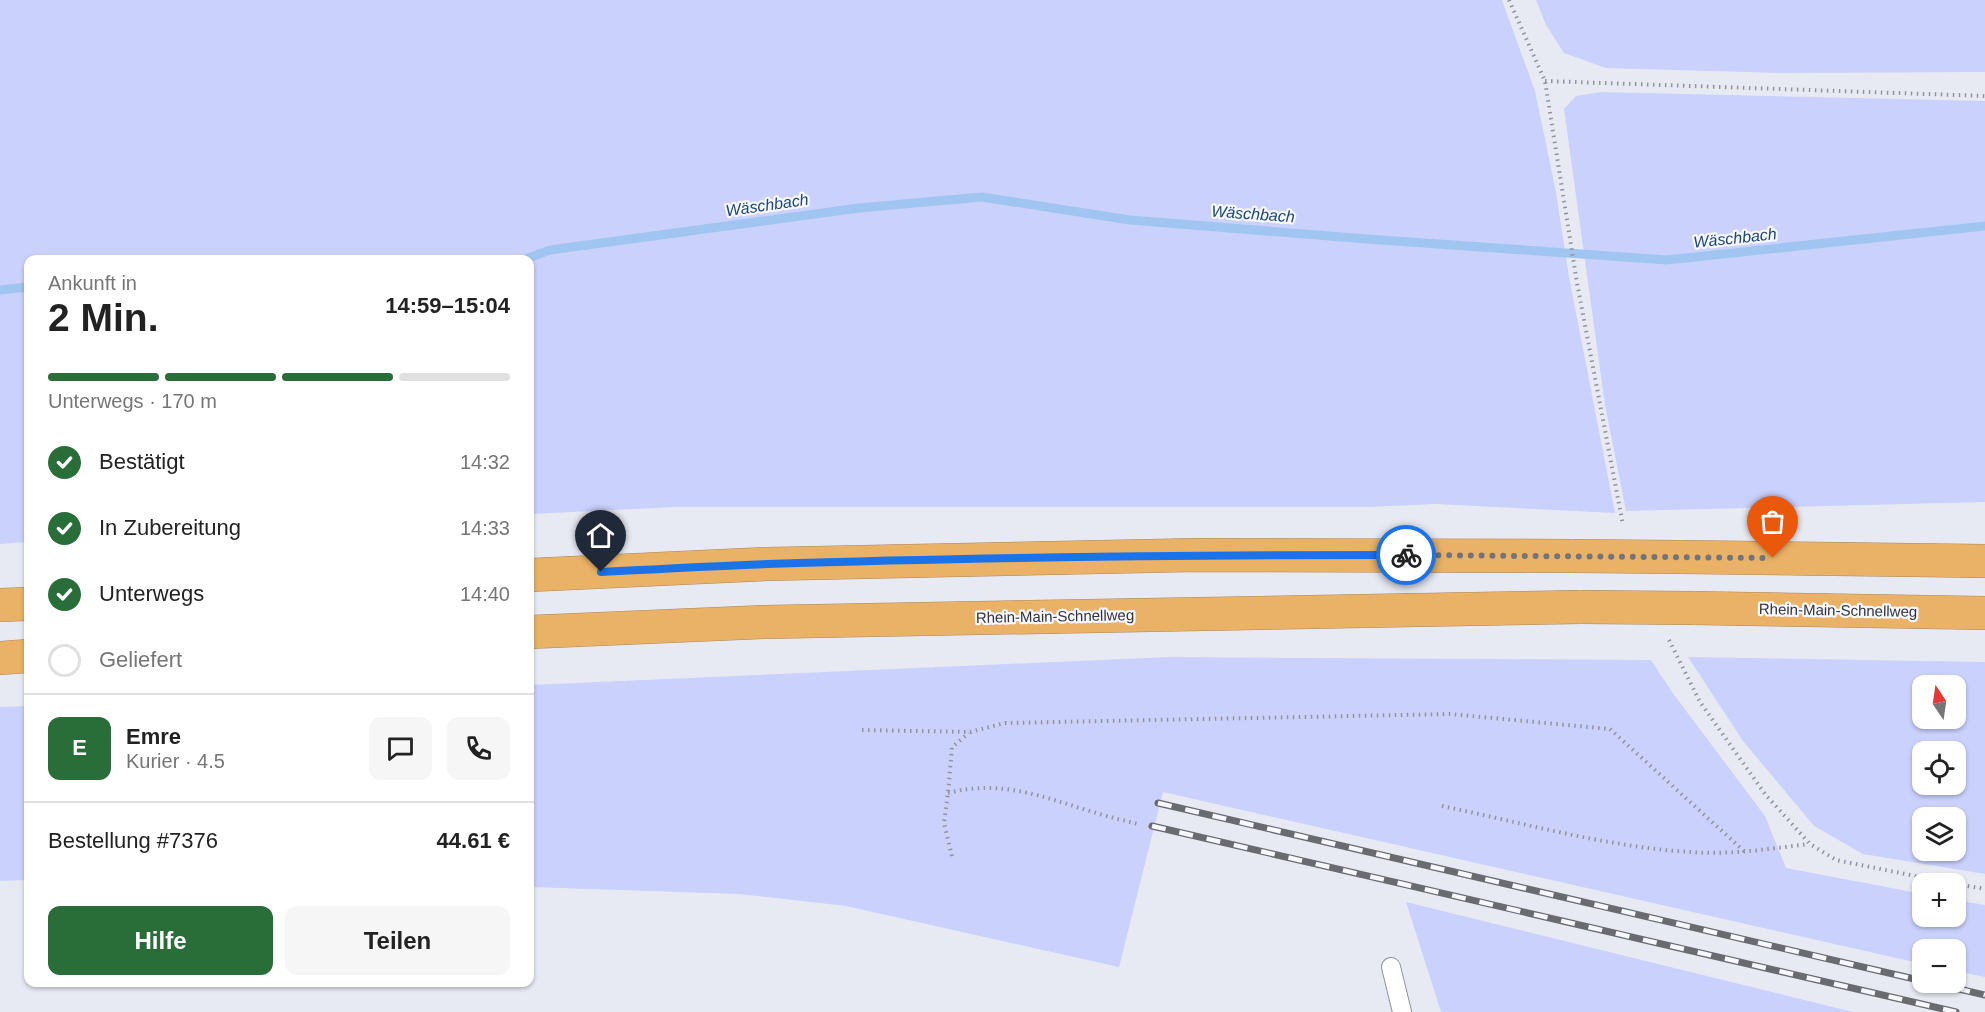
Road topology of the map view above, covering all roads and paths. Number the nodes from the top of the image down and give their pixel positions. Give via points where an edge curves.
1 (1509, 0) edge
2 (1545, 81) junction
3 (1985, 96) edge
4 (1623, 527) dead end
5 (1985, 561) edge
6 (534, 575) edge
7 (24, 604) edge
8 (0, 605) edge
9 (1985, 613) edge
10 (534, 632) edge
11 (24, 656) edge
12 (0, 658) edge
13 (1700, 702) dead end
14 (862, 730) dead end
15 (970, 732) junction
16 (948, 793) junction
17 (1442, 806) dead end
18 (1138, 824) dead end
19 (1810, 844) junction
20 (1745, 852) junction
21 (952, 856) dead end
22 (1912, 875) edge
23 (1966, 886) edge
24 (1985, 889) edge
25 (1391, 967) dead end
26 (1402, 1012) edge

1 - 2 path
2 - 3 path
2 - 4 path
5 - 6 highway, bridge via 1197,555 767,564
7 - 8 highway
9 - 10 highway, Rhein-Main-Schnellweg, bridge via 1581,608 776,621
11 - 12 highway
13 - 19 path via 1765,794
14 - 15 path
15 - 16 path via 952,747
15 - 20 path via 1005,723 1450,714 1610,729
16 - 18 path via 964,789 1020,790
16 - 21 path via 944,823
17 - 20 path via 1630,846
19 - 20 path
19 - 22 path via 1836,860
23 - 24 path
25 - 26 lane

